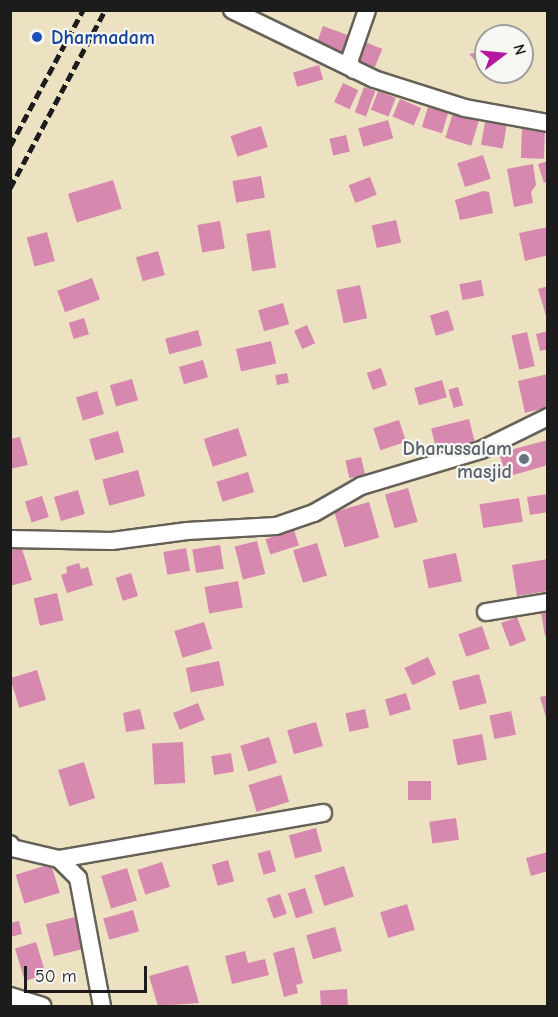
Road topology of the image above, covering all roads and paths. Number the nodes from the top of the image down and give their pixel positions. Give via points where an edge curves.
1 (232, 10) edge
2 (367, 10) edge
3 (354, 70) junction
4 (548, 123) edge
5 (548, 417) edge
6 (10, 539) edge
7 (548, 602) edge
8 (486, 612) dead end
9 (323, 813) dead end
10 (11, 847) edge
11 (59, 859) junction
12 (10, 996) edge
13 (42, 1006) edge
14 (102, 1006) edge

1 - 3 street
2 - 3 street via 349,62
3 - 4 street via 465,108
5 - 6 street via 481,450 361,486 314,513 276,526 187,531 112,541
7 - 8 street
9 - 11 street
10 - 11 street
11 - 14 street via 70,867 82,892
12 - 13 street

